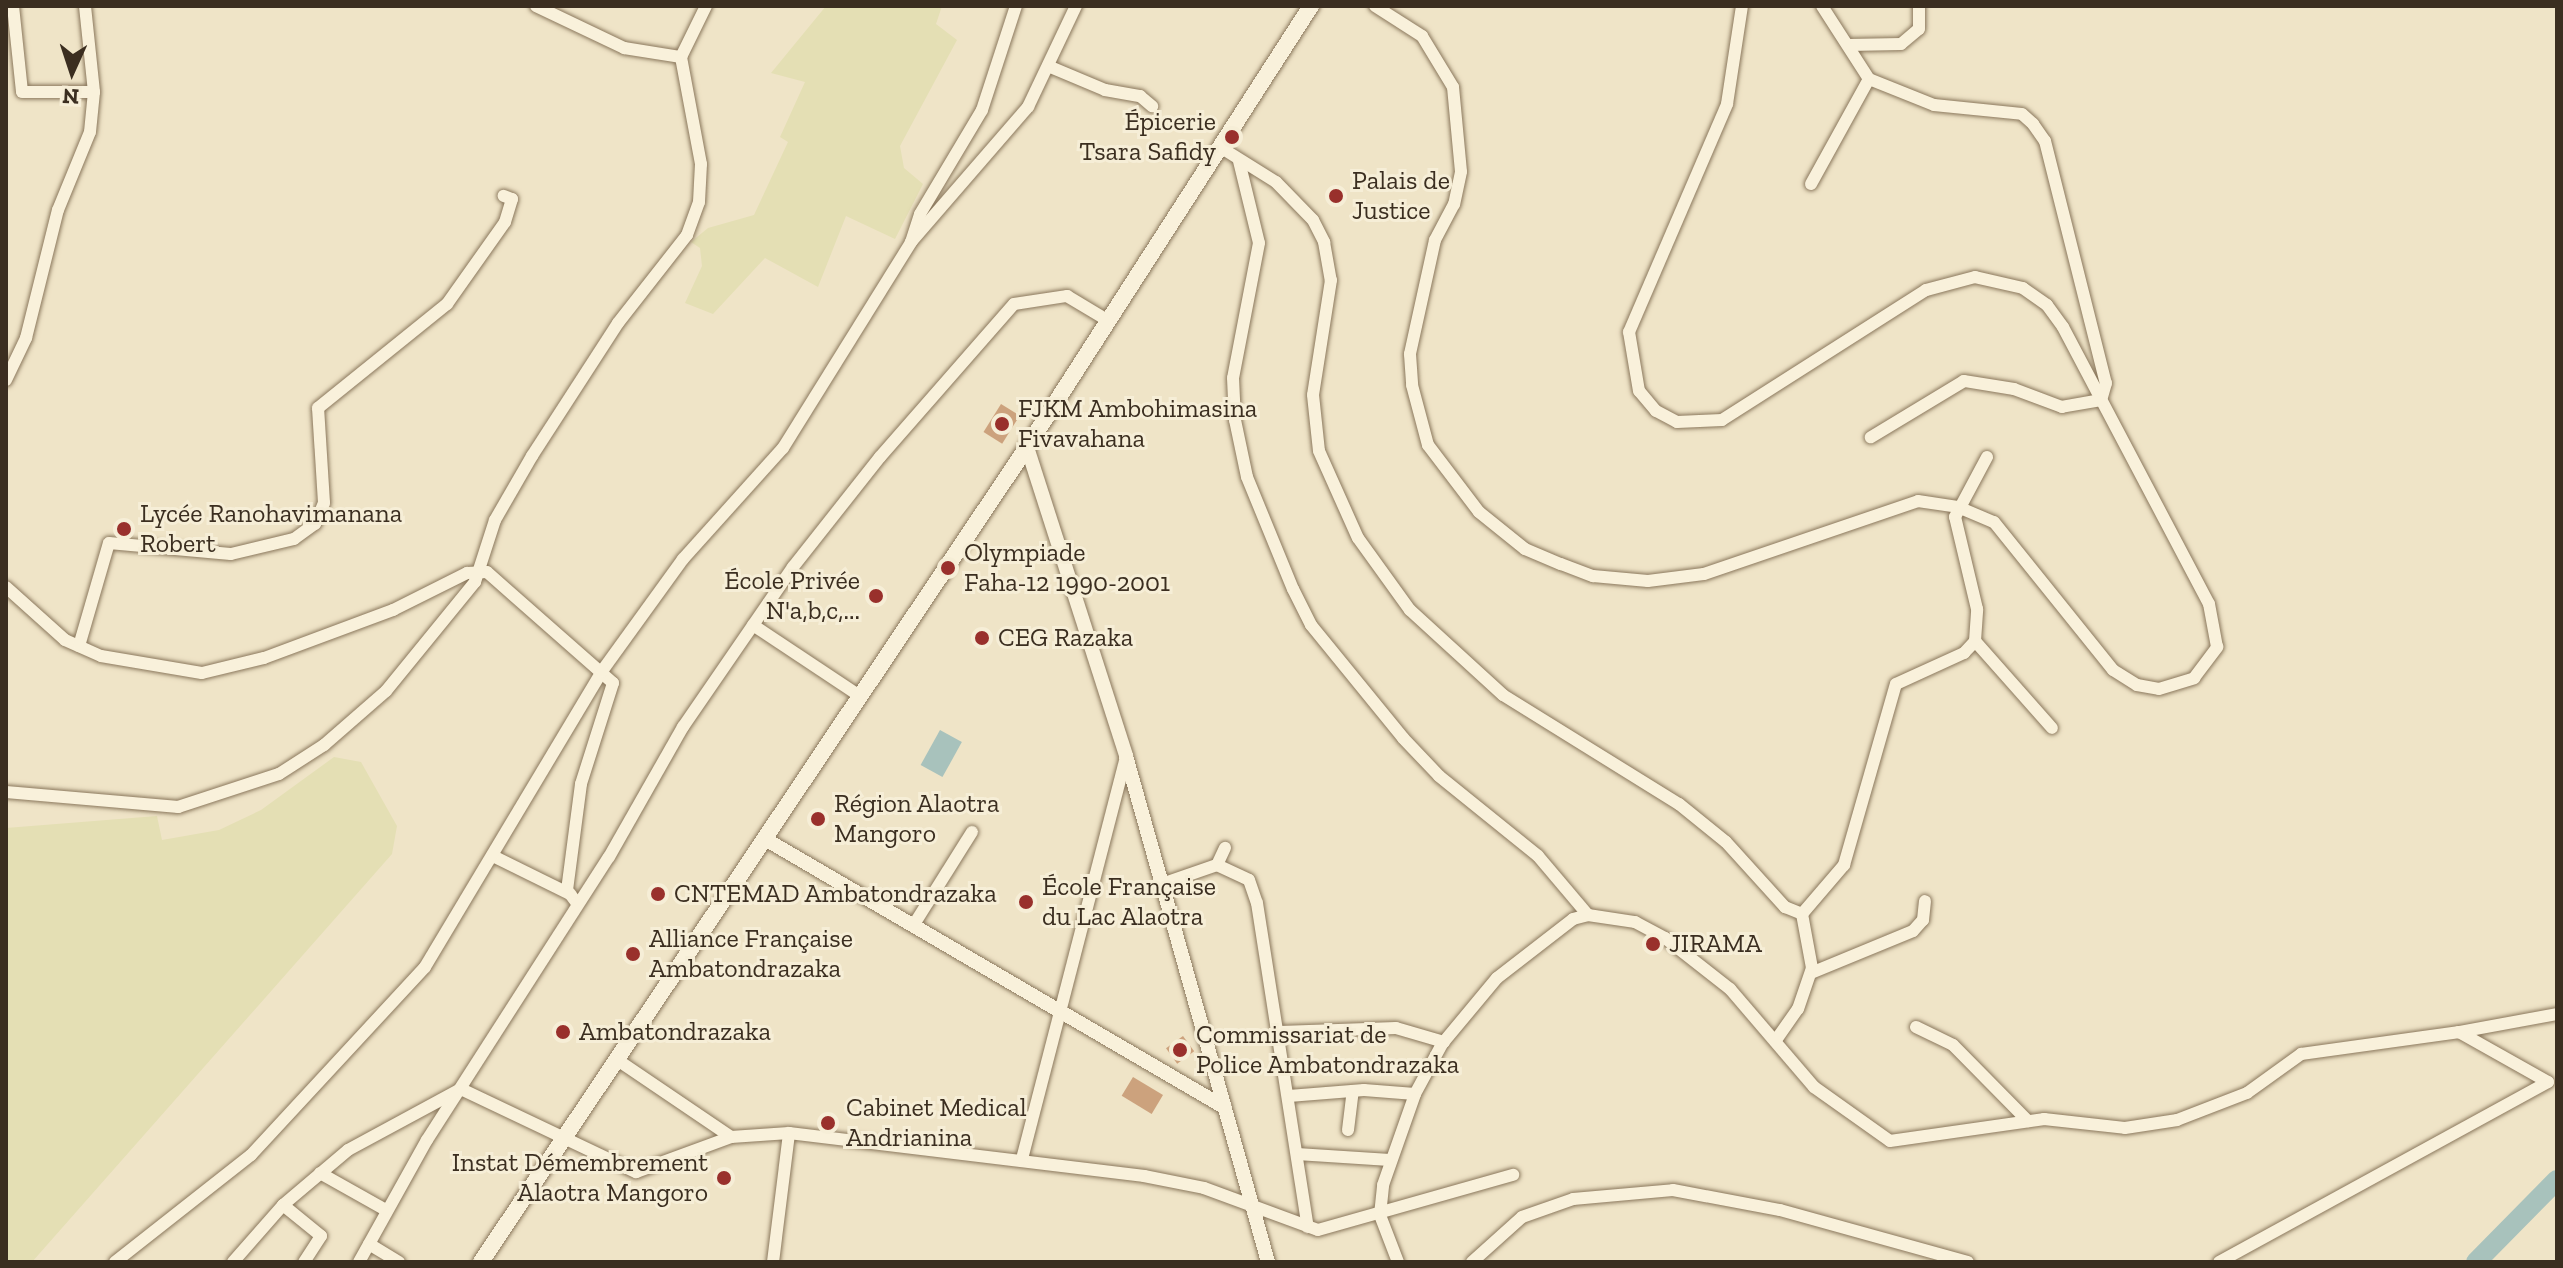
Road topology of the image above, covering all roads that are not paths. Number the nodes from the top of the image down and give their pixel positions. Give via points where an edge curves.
1 (13, 6) edge
2 (85, 6) edge
3 (536, 6) edge
4 (706, 6) edge
5 (1016, 6) edge
6 (1076, 6) edge
7 (1311, 6) edge
8 (1375, 6) edge
9 (1742, 6) edge
10 (1822, 6) edge
11 (1919, 6) edge
12 (1848, 45) junction
13 (681, 57) junction
14 (1048, 66) junction
15 (1869, 79) junction
16 (94, 92) junction
17 (1152, 106) dead end
18 (1220, 147) junction
19 (1239, 161) junction
20 (1811, 184) dead end
21 (504, 196) dead end
22 (911, 242) junction
23 (1107, 320) junction
24 (6, 380) edge
25 (2101, 400) junction
26 (1871, 437) dead end
27 (1027, 447) junction
28 (1987, 457) dead end
29 (1958, 507) junction
30 (478, 571) junction
31 (6, 587) edge
32 (753, 625) junction
33 (1975, 641) junction
34 (79, 646) junction
35 (602, 671) junction
36 (860, 696) junction
37 (2052, 728) dead end
38 (1126, 756) junction
39 (6, 792) edge
40 (972, 832) dead end
41 (765, 839) junction
42 (1225, 848) dead end
43 (495, 857) junction
44 (1217, 865) junction
45 (1162, 884) junction
46 (573, 898) junction
47 (1925, 901) dead end
48 (1802, 914) junction
49 (1588, 915) junction
50 (913, 926) junction
51 (1811, 973) junction
52 (1058, 1013) junction
53 (2557, 1014) edge
54 (1916, 1027) dead end
55 (1280, 1032) junction
56 (2459, 1032) junction
57 (1776, 1040) junction
58 (1444, 1042) junction
59 (616, 1059) junction
60 (2553, 1080) edge
61 (461, 1089) junction
62 (1353, 1092) junction
63 (1415, 1094) junction
64 (1289, 1096) junction
65 (1224, 1107) junction
66 (2028, 1121) junction
67 (1348, 1130) dead end
68 (789, 1133) junction
69 (563, 1137) junction
70 (731, 1137) junction
71 (1297, 1154) junction
72 (1022, 1159) junction
73 (1390, 1160) junction
74 (320, 1173) junction
75 (1513, 1175) dead end
76 (283, 1205) junction
77 (1254, 1208) junction
78 (386, 1210) junction
79 (1380, 1215) junction
80 (1308, 1227) junction
81 (369, 1244) junction
82 (115, 1262) edge
83 (233, 1262) edge
84 (304, 1262) edge
85 (359, 1262) edge
86 (399, 1262) edge
87 (481, 1262) edge
88 (773, 1262) edge
89 (1268, 1262) edge
90 (1398, 1262) edge
91 (1472, 1262) edge
92 (1968, 1262) edge
93 (2219, 1262) edge

1 - 16 street via 22,92
2 - 16 street
3 - 13 street via 624,48
4 - 13 street
5 - 22 street via 982,110 920,214
6 - 14 street
7 - 18 main road
8 - 29 street via 1422,36 1453,87 1461,172 1454,204 1435,240 1410,354 1412,385 1428,445 1479,512 1525,549 1561,564 1593,576 1648,581 1704,574 1918,501
9 - 25 street via 1727,104 1629,332 1639,391 1656,411 1697,425 1722,420 1817,365 1889,310 1944,282 1975,277 2023,288 2047,305
10 - 12 street
11 - 12 street via 1919,29 1901,44
12 - 15 street
13 - 30 street via 701,164 699,202 687,235 618,323 532,456 495,520
14 - 17 street via 1105,90 1140,96
14 - 22 street via 1028,107
15 - 20 street
15 - 25 street via 1934,105 2022,114 2045,141 2106,383
16 - 24 street via 90,132 58,210 26,338
18 - 19 street
18 - 23 main road
19 - 48 street via 1276,182 1313,220 1330,258 1313,395 1319,451 1358,538 1410,610 1503,695 1679,804 1726,842 1785,907
19 - 49 street via 1259,243 1233,378 1235,420 1247,477 1293,589 1311,625 1403,738 1439,776 1538,856
21 - 34 street via 512,199 505,222 447,304 318,408 324,503 315,524 294,539 231,554 109,543
22 - 35 street via 783,448 683,559
23 - 27 main road
23 - 32 street via 1067,296 1014,304 880,457
25 - 26 street via 2062,407 2014,389 1964,381
25 - 29 street via 2209,604 2217,647 2194,678 2159,689 2137,685 2113,670 1994,522
27 - 36 main road
27 - 38 street
28 - 29 street
29 - 33 street via 1958,540 1977,609
30 - 34 street via 264,658 202,673 145,668
30 - 35 street via 497,579
30 - 39 street via 386,691 324,745 279,774 178,807
31 - 34 street
32 - 36 street
32 - 46 street
33 - 37 street
33 - 48 street via 1964,653 1896,684 1844,865
35 - 43 street
35 - 46 street via 613,683 581,784
36 - 41 main road
38 - 45 street
38 - 52 street
40 - 50 street
41 - 50 street
41 - 59 main road
42 - 44 street
43 - 46 street
43 - 82 street via 425,967 304,1100 251,1155
44 - 45 street
44 - 55 street via 1249,880
45 - 65 street
46 - 61 street
47 - 51 street via 1923,920 1913,931
48 - 51 street
49 - 57 street via 1635,922 1665,938 1730,989
49 - 58 street via 1573,919 1497,978
50 - 52 street
51 - 57 street via 1798,1009
52 - 65 street
52 - 72 street
53 - 56 street
54 - 66 street via 1953,1045
55 - 58 street via 1396,1028
55 - 64 street
56 - 60 street
56 - 66 street via 2301,1054 2247,1093 2177,1120 2125,1128
57 - 66 street via 1814,1087 1890,1141
58 - 63 street
59 - 69 main road
59 - 70 street
60 - 93 street
61 - 69 street
61 - 74 street via 348,1150
61 - 78 street
62 - 63 street
62 - 64 street
62 - 67 street
63 - 73 street
64 - 71 street
65 - 77 street
68 - 70 street
68 - 72 street
68 - 88 street
69 - 70 street via 636,1172
69 - 87 main road
71 - 73 street
71 - 80 street
72 - 77 street via 1204,1188
73 - 79 street
74 - 76 street
74 - 78 street
75 - 79 street
76 - 83 street
76 - 84 street via 321,1236
77 - 80 street
77 - 89 street
78 - 81 street
79 - 80 street via 1318,1230
79 - 90 street
81 - 85 street
81 - 86 street
91 - 92 street via 1522,1217 1573,1199 1673,1190 1780,1210

